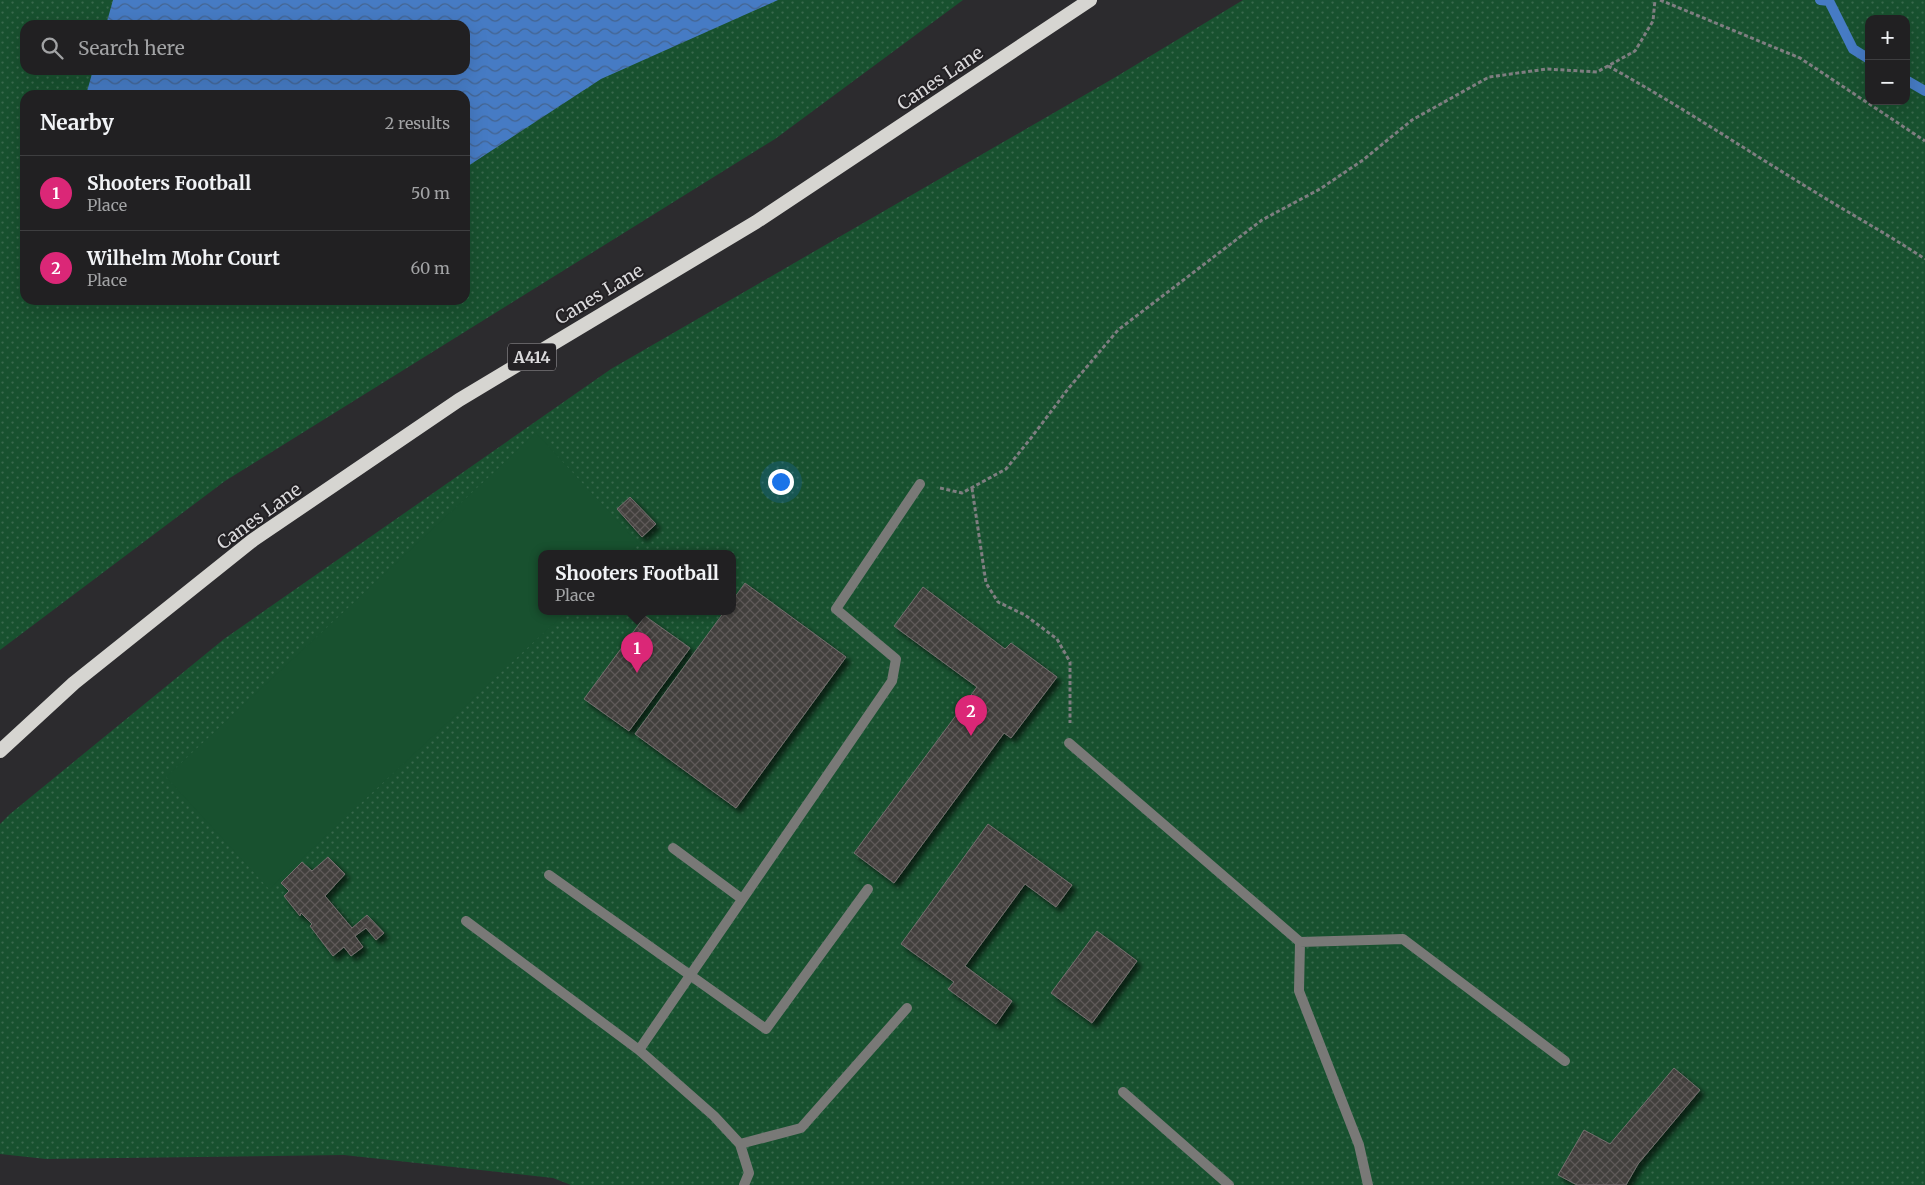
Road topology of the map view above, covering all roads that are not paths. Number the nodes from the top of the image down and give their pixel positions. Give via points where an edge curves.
1 (1090, 0) edge
2 (920, 484) road end
3 (1069, 743) road end
4 (0, 750) edge
5 (673, 848) dead end
6 (549, 874) dead end
7 (868, 889) dead end
8 (742, 899) junction
9 (466, 921) dead end
10 (1300, 942) junction
11 (690, 976) junction
12 (907, 1008) dead end
13 (639, 1050) junction
14 (1565, 1061) dead end
15 (1123, 1092) dead end
16 (740, 1144) junction
17 (744, 1185) edge
18 (1230, 1185) edge
19 (1368, 1185) edge

1 - 4 highway, Canes Lane / A414 via 756,222 459,400 253,540 74,683
2 - 8 lane via 836,609 896,659 892,682
3 - 10 lane
5 - 8 lane
6 - 11 lane
7 - 11 lane via 766,1029
8 - 11 lane
9 - 13 lane
10 - 14 lane via 1403,939
10 - 19 lane via 1298,991 1359,1145
11 - 13 lane
12 - 16 lane via 801,1128
13 - 16 lane via 714,1116
15 - 18 lane
16 - 17 lane via 749,1173

